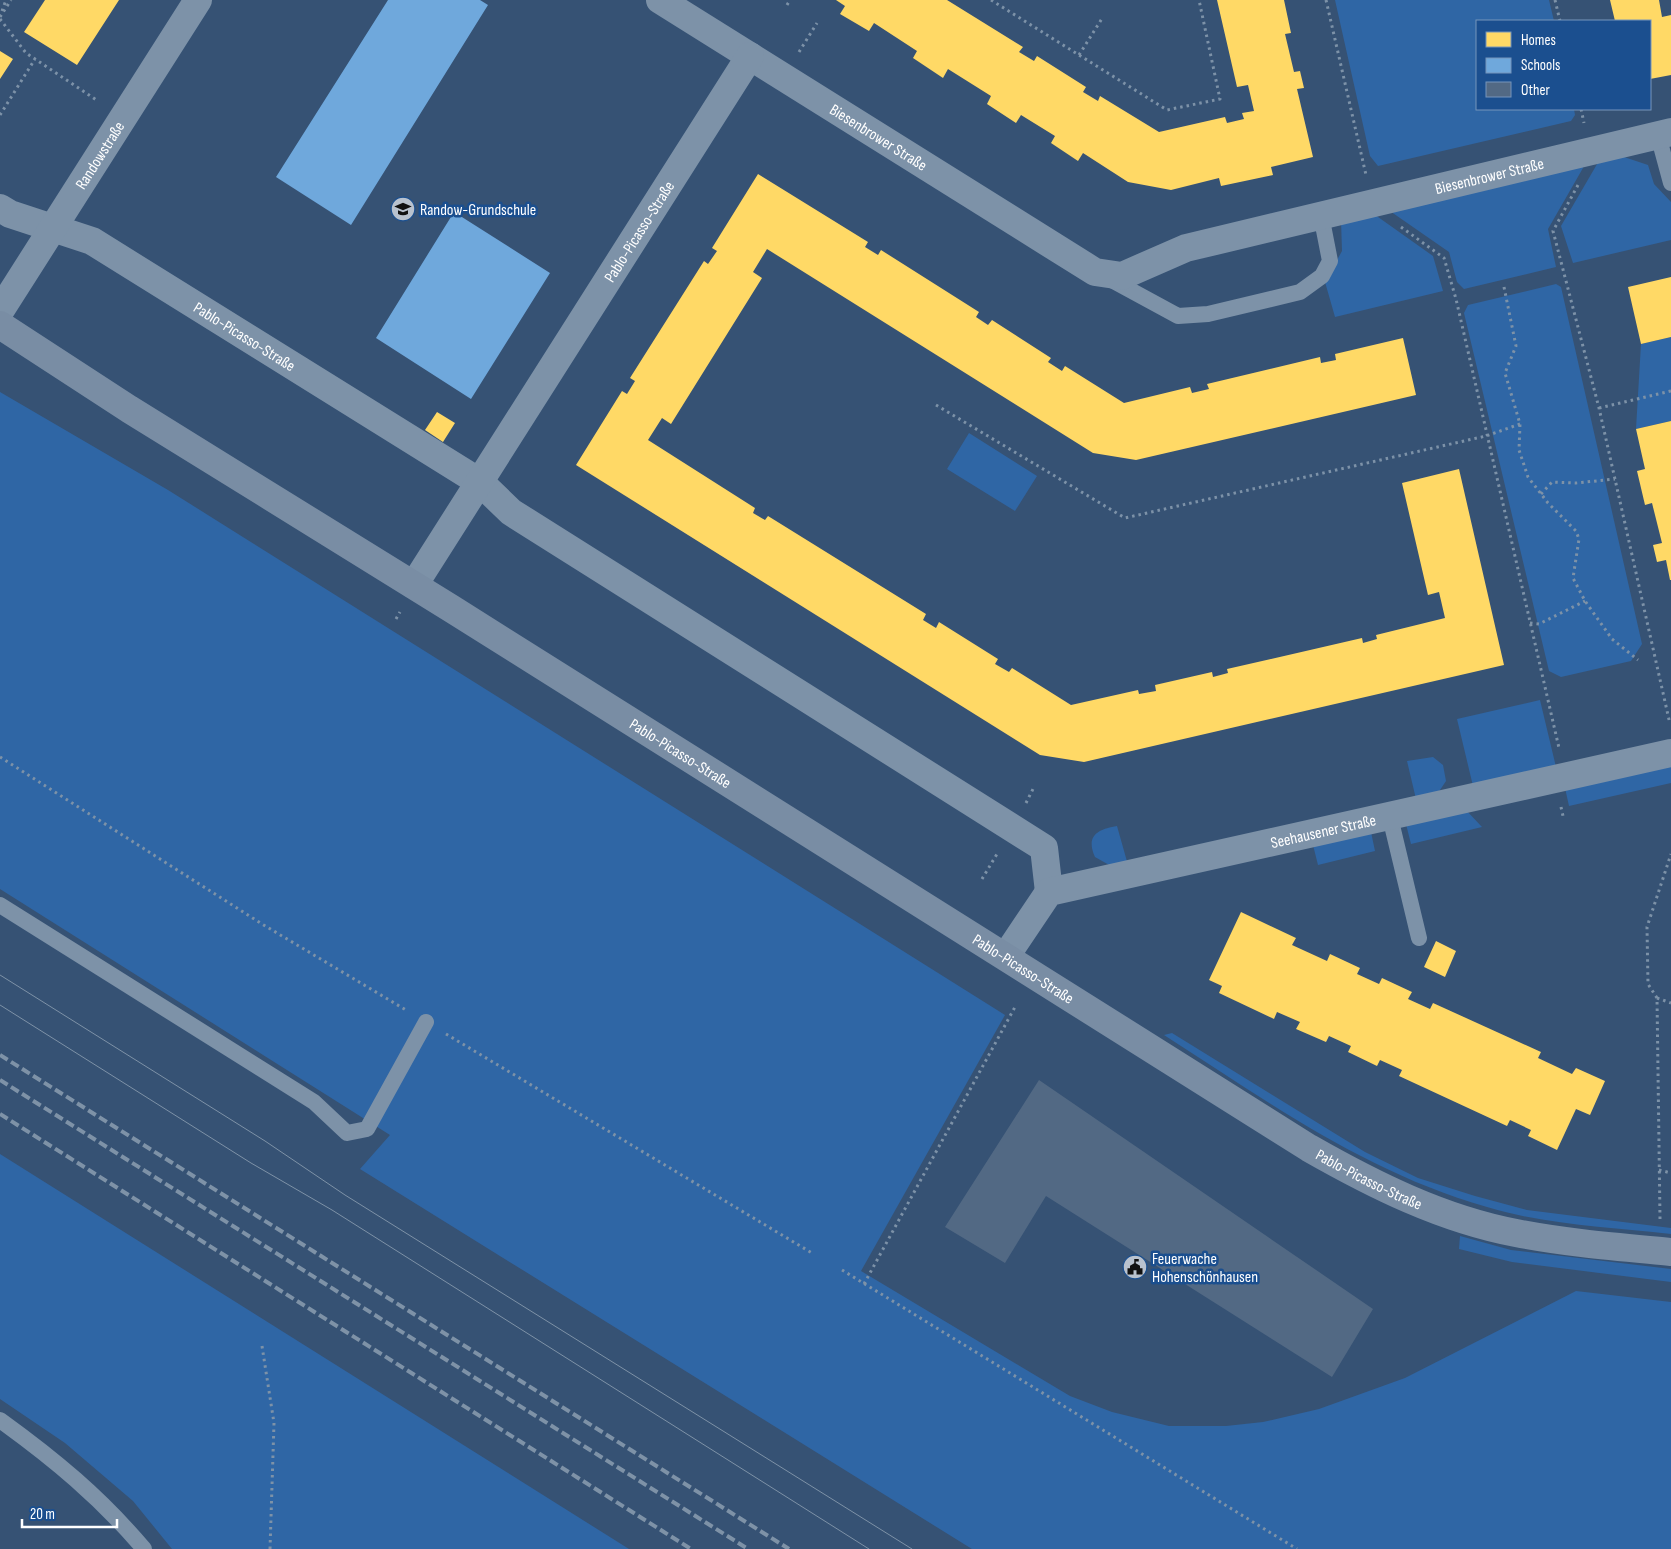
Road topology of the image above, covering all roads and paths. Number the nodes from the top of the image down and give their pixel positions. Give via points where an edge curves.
1 (6, 0) edge
2 (11, 0) edge
3 (198, 0) edge
4 (660, 0) edge
5 (790, 0) edge
6 (991, 0) edge
7 (1199, 0) edge
8 (1326, 0) edge
9 (1555, 0) edge
10 (787, 4) dead end
11 (0, 17) edge
12 (1102, 17) dead end
13 (1560, 20) edge
14 (1079, 55) junction
15 (750, 56) junction
16 (35, 59) junction
17 (1580, 110) edge
18 (0, 116) edge
19 (124, 116) junction
20 (1665, 134) edge
21 (1590, 150) junction
22 (1671, 183) edge
23 (1372, 203) junction
24 (0, 208) edge
25 (1321, 215) junction
26 (54, 227) junction
27 (1097, 272) junction
28 (1504, 287) dead end
29 (0, 311) edge
30 (0, 325) edge
31 (1671, 391) edge
32 (936, 405) dead end
33 (1599, 408) junction
34 (1520, 424) junction
35 (1486, 436) junction
36 (1615, 479) junction
37 (480, 483) junction
38 (1541, 494) junction
39 (414, 585) junction
40 (1585, 601) junction
41 (1530, 623) junction
42 (1638, 660) dead end
43 (1671, 730) edge
44 (1671, 753) edge
45 (1566, 778) junction
46 (1390, 817) junction
47 (1671, 854) edge
48 (1049, 892) junction
49 (0, 905) edge
50 (1419, 938) dead end
51 (1006, 956) junction
52 (1657, 998) junction
53 (1671, 1003) edge
54 (1015, 1007) dead end
55 (426, 1022) dead end
56 (1659, 1170) junction
57 (1671, 1173) edge
58 (1660, 1219) dead end
59 (1671, 1252) edge
60 (842, 1270) dead end
61 (864, 1284) junction
62 (262, 1346) dead end
63 (0, 1420) edge
64 (144, 1549) edge
65 (270, 1549) edge
66 (1298, 1549) edge

1 - 11 path
2 - 11 path
3 - 19 street, Randowstraße
4 - 15 street, Biesenbrower Straße
5 - 10 path
6 - 14 path
7 - 14 path via 1220,99 1167,110
8 - 23 path
9 - 13 path
11 - 16 path via 26,53
12 - 14 path
15 - 27 street, Biesenbrower Straße
15 - 37 street, Pablo-Picasso-Straße
16 - 18 path
16 - 19 path
17 - 21 path
19 - 26 street, Randowstraße
20 - 21 street, Biesenbrower Straße
20 - 22 lane, Biesenbrower Straße
21 - 23 street, Biesenbrower Straße
21 - 33 path via 1590,162 1553,231
23 - 25 street, Biesenbrower Straße
23 - 35 path via 1378,211 1444,258
24 - 26 street, Pablo-Picasso-Straße
25 - 27 street, Biesenbrower Straße via 1186,248 1122,276
25 - 27 lane, Biesenbrower Straße via 1330,261 1322,276 1300,292 1208,314 1178,316
26 - 29 street, Randowstraße
26 - 37 street, Pablo-Picasso-Straße via 92,241
28 - 34 path via 1516,346 1505,373
30 - 39 main road, Pablo-Picasso-Straße via 129,409
31 - 33 path
32 - 35 path via 1125,518
33 - 36 path
34 - 35 path
34 - 38 path via 1519,450 1528,477
35 - 41 path
36 - 38 path via 1552,482
36 - 43 path
37 - 39 street, Pablo-Picasso-Straße
37 - 48 street, Pablo-Picasso-Straße via 511,512 1044,848
38 - 40 path via 1576,531 1579,539 1573,578
39 - 51 main road, Pablo-Picasso-Straße
40 - 41 path via 1539,624
40 - 42 path via 1612,639
41 - 45 path
44 - 45 street, Seehausener Straße
45 - 46 street, Seehausener Straße
46 - 48 street, Seehausener Straße
46 - 50 lane
47 - 52 path via 1647,926 1648,984
48 - 51 street
49 - 55 lane via 314,1102 346,1133 367,1129
51 - 59 main road, Pablo-Picasso-Straße via 1309,1148 1408,1200 1515,1233
52 - 53 path
52 - 56 path
54 - 61 path
56 - 57 path
56 - 58 path
60 - 61 path
61 - 66 path
62 - 65 path via 274,1422
63 - 64 lane via 54,1459 117,1517

